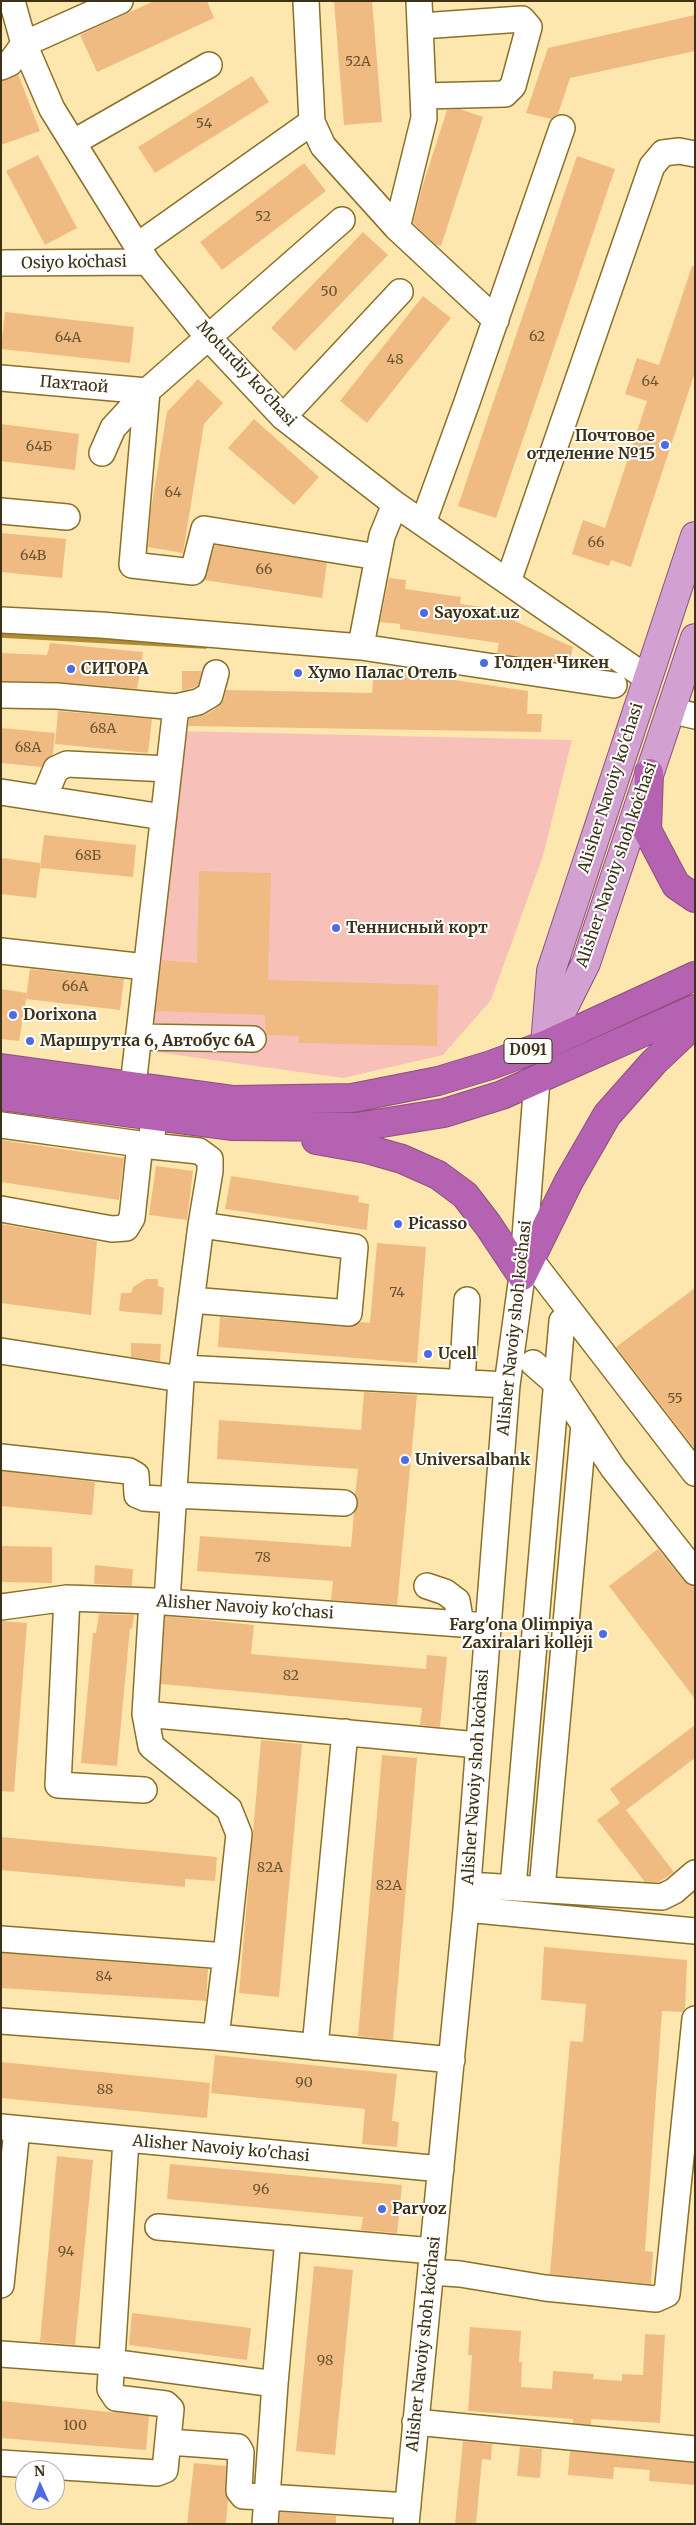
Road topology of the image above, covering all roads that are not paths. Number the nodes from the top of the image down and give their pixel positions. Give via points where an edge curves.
1 (12, 1) edge
2 (306, 1) edge
3 (419, 1) edge
4 (117, 2) edge
5 (421, 26) junction
6 (24, 44) junction
7 (209, 65) dead end
8 (1, 68) edge
9 (423, 96) junction
10 (312, 122) junction
11 (562, 128) dead end
12 (74, 142) junction
13 (695, 154) edge
14 (342, 220) dead end
15 (397, 228) junction
16 (142, 254) junction
17 (1, 264) edge
18 (400, 292) dead end
19 (496, 320) junction
20 (207, 336) junction
21 (1, 378) edge
22 (146, 391) junction
23 (283, 418) junction
24 (102, 453) dead end
25 (395, 504) junction
26 (1, 511) edge
27 (67, 517) dead end
28 (423, 523) junction
29 (695, 536) edge
30 (378, 557) junction
31 (508, 582) junction
32 (1, 614) edge
33 (1, 620) edge
34 (695, 638) edge
35 (216, 673) dead end
36 (647, 678) junction
37 (614, 685) dead end
38 (1, 694) edge
39 (176, 707) junction
40 (683, 713) edge
41 (168, 770) junction
42 (649, 773) junction
43 (1, 792) edge
44 (44, 798) junction
45 (163, 817) junction
46 (695, 898) edge
47 (1, 951) edge
48 (146, 967) junction
49 (695, 976) edge
50 (695, 1009) edge
51 (695, 1024) edge
52 (139, 1037) junction
53 (253, 1039) dead end
54 (545, 1045) junction
55 (1, 1068) edge
56 (537, 1080) junction
57 (134, 1086) junction
58 (1, 1096) edge
59 (154, 1116) junction
60 (1, 1126) edge
61 (233, 1126) junction
62 (146, 1145) junction
63 (1, 1209) edge
64 (201, 1225) junction
65 (526, 1268) junction
66 (191, 1300) junction
67 (467, 1300) dead end
68 (562, 1321) dead end
69 (1, 1352) edge
70 (533, 1363) dead end
71 (182, 1373) junction
72 (462, 1382) junction
73 (557, 1384) junction
74 (507, 1385) junction
75 (584, 1424) junction
76 (1, 1457) edge
77 (695, 1473) edge
78 (174, 1498) junction
79 (344, 1503) dead end
80 (695, 1572) edge
81 (427, 1586) dead end
82 (67, 1598) junction
83 (160, 1602) junction
84 (1, 1607) edge
85 (461, 1624) junction
86 (488, 1626) junction
87 (534, 1650) junction
88 (563, 1657) junction
89 (145, 1714) junction
90 (345, 1732) junction
91 (478, 1745) junction
92 (144, 1790) dead end
93 (695, 1873) edge
94 (513, 1888) junction
95 (542, 1889) junction
96 (467, 1897) junction
97 (695, 1931) edge
98 (1, 1938) edge
99 (226, 1956) junction
100 (695, 2019) edge
101 (1, 2021) edge
102 (216, 2037) junction
103 (314, 2046) junction
104 (452, 2060) junction
105 (9, 2128) edge
106 (126, 2140) junction
107 (441, 2169) junction
108 (158, 2227) dead end
109 (288, 2238) junction
110 (432, 2261) junction
111 (1, 2285) edge
112 (1, 2354) edge
113 (110, 2362) junction
114 (275, 2384) junction
115 (415, 2422) junction
116 (169, 2442) junction
117 (695, 2449) edge
118 (1, 2463) edge
119 (267, 2497) junction
120 (407, 2515) edge
121 (265, 2524) edge

1 - 6 street, Moturdiy ko'chasi
2 - 10 street
3 - 5 street
4 - 6 street
5 - 9 street
5 - 9 street via 522,19 528,27 513,86 505,94
6 - 8 street via 10,63
6 - 12 street, Moturdiy ko'chasi via 52,109
7 - 12 street
9 - 15 street via 424,118
10 - 15 street via 323,146
10 - 16 street
11 - 19 street
12 - 16 street, Moturdiy ko'chasi
13 - 31 street via 679,150 663,153 652,166
14 - 20 street
15 - 19 street
16 - 17 street, Osiyo koʻchasi
16 - 20 street, Moturdiy ko'chasi
18 - 23 street
19 - 28 street
20 - 22 street
20 - 23 street, Moturdiy ko'chasi
21 - 22 street, Пахтаой
22 - 24 street via 113,428
22 - 30 street via 132,565 193,572 204,529
23 - 25 street, Moturdiy ko'chasi
25 - 28 street, Moturdiy ko'chasi
25 - 30 street via 382,536
26 - 27 street
28 - 31 street, Moturdiy ko'chasi
29 - 36 main road, Alisher Navoiy ko'chasi
30 - 32 street via 362,638
31 - 36 street, Moturdiy ko'chasi
33 - 37 street via 361,646
34 - 40 main road, Alisher Navoiy shoh koʻchasi
35 - 39 street via 210,695 198,702
36 - 54 main road, Alisher Navoiy ko'chasi via 551,971
38 - 39 street
39 - 41 street
40 - 42 main road, Alisher Navoiy shoh koʻchasi
41 - 44 street via 66,764 56,770
41 - 45 street
42 - 46 highway via 647,830 676,885
42 - 54 main road, Alisher Navoiy shoh koʻchasi via 586,963
43 - 44 street
44 - 45 street
45 - 48 street
47 - 48 street
48 - 52 street
49 - 54 highway, D091
50 - 56 highway, D091
51 - 65 highway via 654,1062 607,1115 569,1181
52 - 53 street
52 - 57 street
54 - 56 main road, Alisher Navoiy shoh koʻchasi
54 - 57 highway, D091 via 491,1066 352,1098 234,1100
55 - 57 highway, D091
56 - 61 highway, D091 via 444,1113 357,1127
56 - 65 street, Alisher Navoiy shoh koʻchasi
58 - 59 highway, D091
59 - 61 highway, D091
59 - 62 street
60 - 62 street
61 - 65 highway via 368,1149 438,1175 465,1195
62 - 63 street via 132,1218 126,1228 112,1229
62 - 64 street via 199,1151 210,1160
64 - 66 street
64 - 66 street via 355,1247 349,1313
65 - 74 street, Alisher Navoiy shoh koʻchasi
65 - 77 street
66 - 71 street
67 - 72 street
68 - 73 street
69 - 71 street
70 - 73 street
71 - 72 street
71 - 78 street
72 - 74 street
73 - 75 street
73 - 87 street
74 - 86 street, Alisher Navoiy shoh koʻchasi
75 - 80 street via 613,1468
75 - 88 street
76 - 78 street via 129,1471 136,1475 137,1495
78 - 79 street
78 - 83 street
81 - 85 street via 446,1592 457,1601
82 - 83 street, Alisher Navoiy ko'chasi
82 - 84 street, Alisher Navoiy ko'chasi
82 - 92 street via 58,1785
83 - 85 street, Alisher Navoiy ko'chasi
83 - 89 street
85 - 86 street, Alisher Navoiy ko'chasi
86 - 91 street, Alisher Navoiy shoh koʻchasi
87 - 88 street
87 - 94 street
88 - 95 street
89 - 90 street
89 - 99 street via 151,1746 230,1809 239,1834
90 - 91 street
90 - 103 street
91 - 96 street, Alisher Navoiy shoh koʻchasi
93 - 95 street via 662,1897
94 - 95 street
94 - 96 street
96 - 97 street
96 - 104 street, Alisher Navoiy shoh koʻchasi
98 - 99 street
99 - 102 street
100 - 110 street via 667,2294 656,2299 545,2288 460,2274
101 - 102 street
102 - 103 street
103 - 104 street
104 - 107 street, Alisher Navoiy shoh koʻchasi
105 - 106 street, Alisher Navoiy ko'chasi
105 - 111 street
106 - 107 street, Alisher Navoiy ko'chasi
106 - 113 street
107 - 110 street, Alisher Navoiy shoh koʻchasi
108 - 109 street
109 - 110 street
109 - 114 street
110 - 115 street, Alisher Navoiy shoh koʻchasi
112 - 113 street
113 - 114 street
113 - 116 street via 110,2389 116,2398 166,2404 171,2408
114 - 119 street
115 - 117 street
115 - 120 street, Alisher Navoiy shoh koʻchasi
116 - 118 street via 165,2470 157,2473
116 - 119 street via 238,2447 241,2452 239,2491 243,2496
119 - 120 street
119 - 121 street

